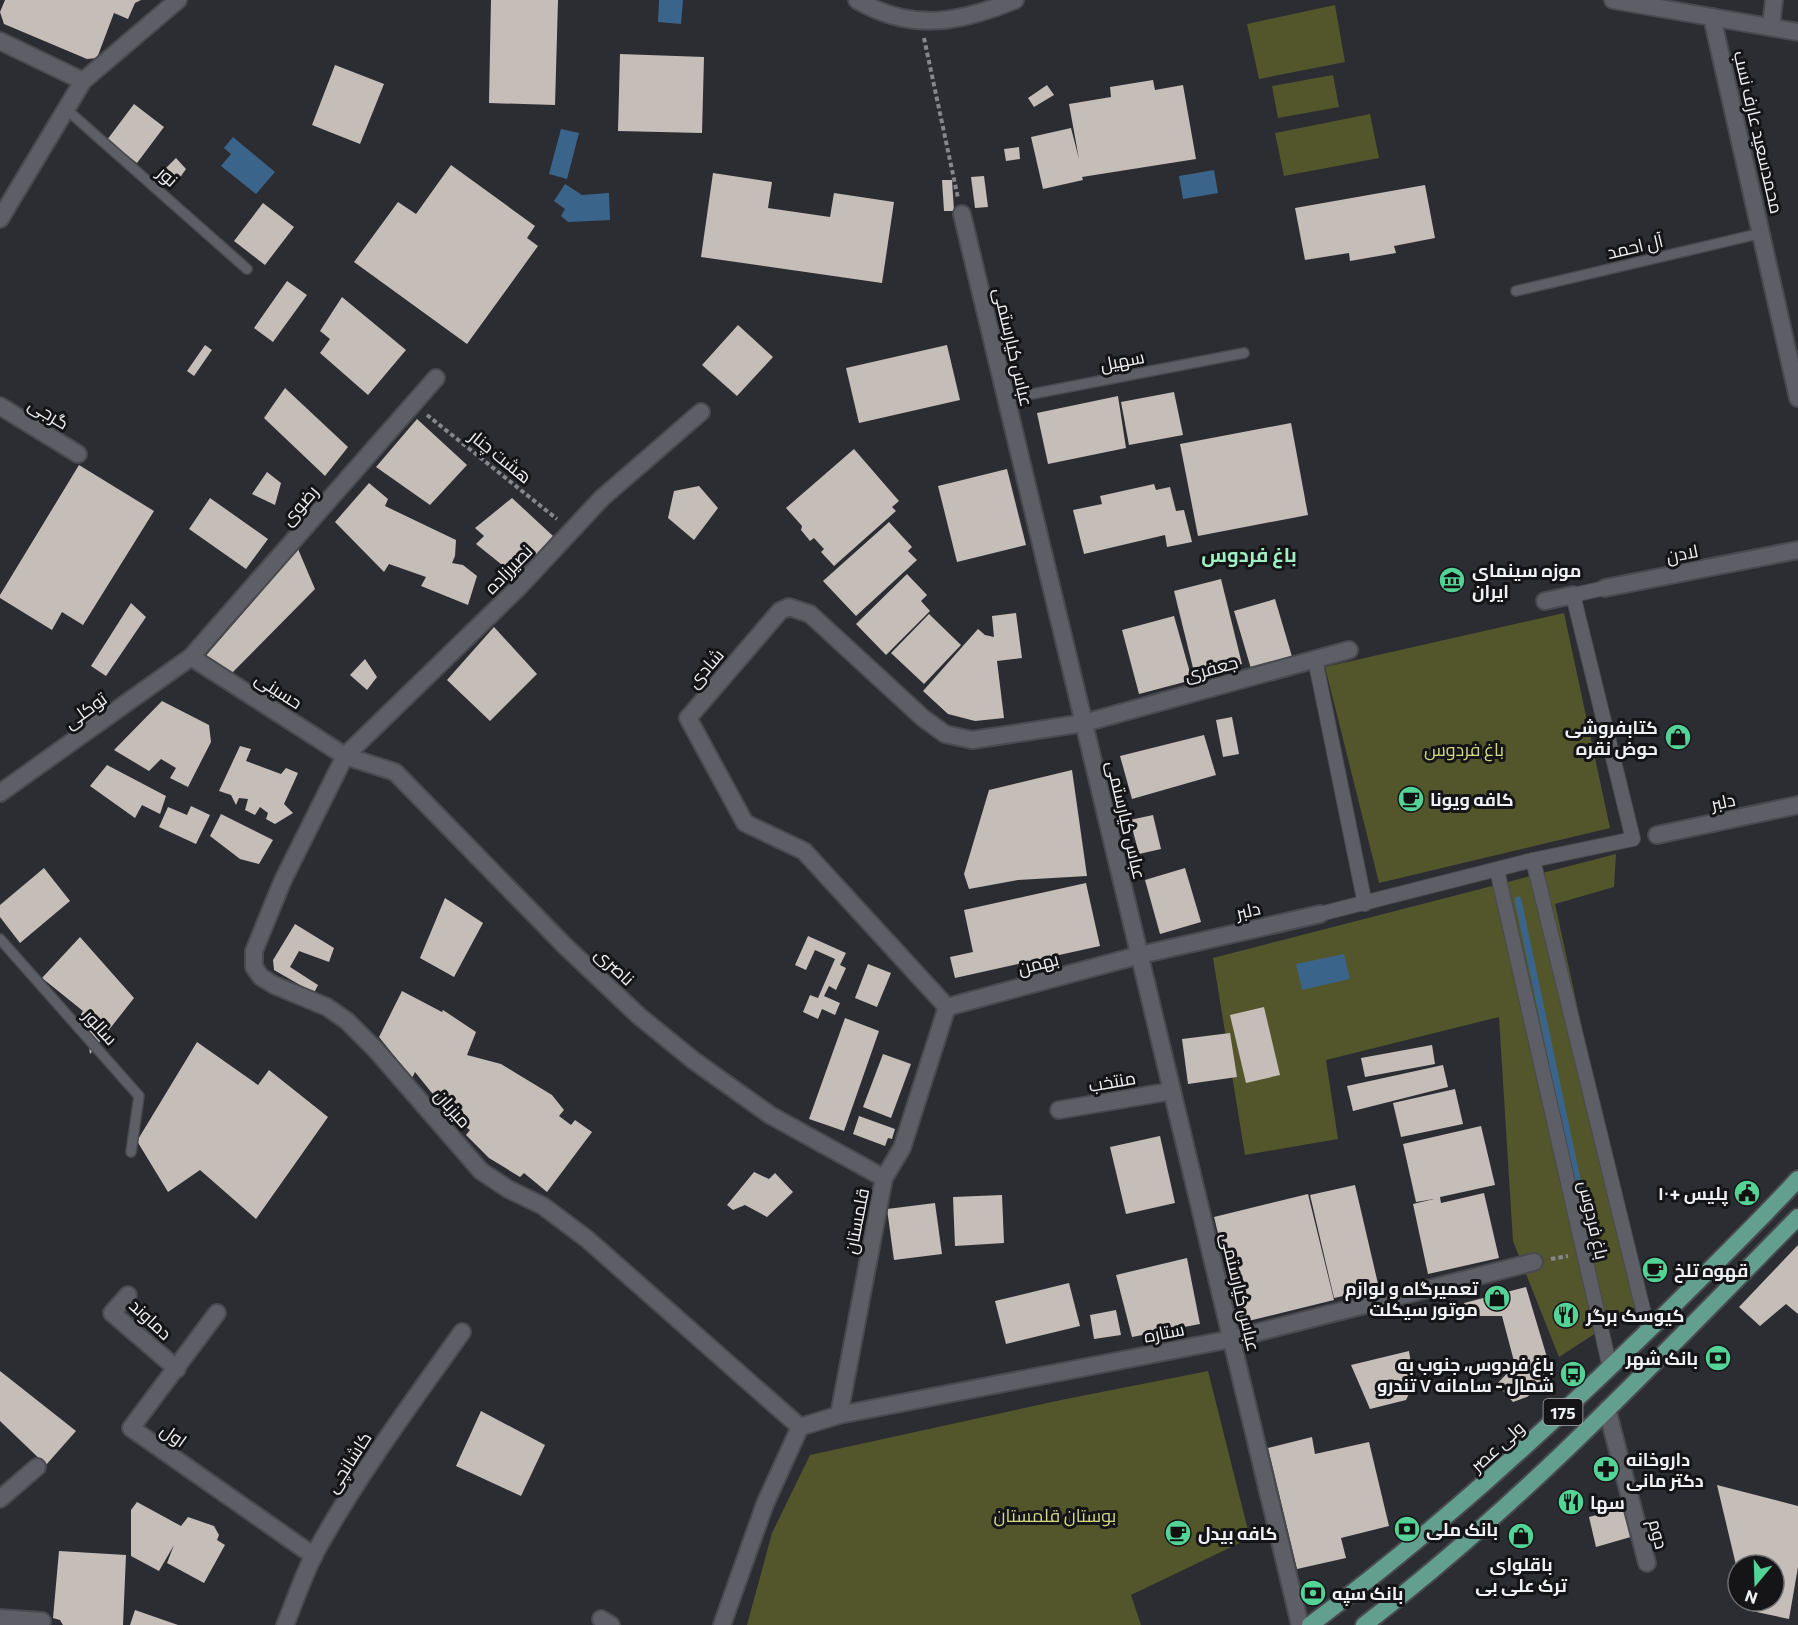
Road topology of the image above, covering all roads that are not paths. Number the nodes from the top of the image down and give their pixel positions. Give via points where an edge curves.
1 (178, 0) edge
2 (856, 0) edge
3 (1015, 0) edge
4 (1613, 0) edge
5 (1774, 0) edge
6 (1712, 16) junction
7 (1771, 27) junction
8 (1798, 32) edge
9 (0, 41) edge
10 (83, 81) junction
11 (66, 109) junction
12 (962, 214) road end
13 (0, 219) edge
14 (1762, 233) junction
15 (247, 269) dead end
16 (1516, 291) dead end
17 (1244, 353) dead end
18 (436, 378) dead end
19 (1798, 398) edge
20 (1006, 399) junction
21 (0, 406) edge
22 (701, 412) dead end
23 (78, 454) dead end
24 (1798, 550) edge
25 (1605, 588) joint
26 (1573, 595) junction
27 (1545, 601) dead end
28 (1349, 650) dead end
29 (191, 657) junction
30 (1315, 659) junction
31 (1084, 723) junction
32 (345, 756) junction
33 (0, 793) edge
34 (1798, 805) edge
35 (1657, 835) joint
36 (1633, 839) junction
37 (1533, 860) junction
38 (1497, 870) junction
39 (1365, 903) junction
40 (1320, 914) joint
41 (0, 939) edge
42 (1140, 955) junction
43 (946, 1007) junction
44 (1172, 1091) junction
45 (1059, 1110) dead end
46 (131, 1152) dead end
47 (884, 1178) junction
48 (1798, 1179) edge
49 (1798, 1217) edge
50 (1534, 1262) road end
51 (128, 1295) dead end
52 (217, 1313) dead end
53 (1648, 1330) junction
54 (462, 1332) dead end
55 (1232, 1339) junction
56 (1610, 1368) junction
57 (177, 1369) junction
58 (1608, 1409) junction
59 (839, 1415) junction
60 (800, 1427) junction
61 (37, 1467) dead end
62 (0, 1499) edge
63 (314, 1556) junction
64 (1647, 1563) dead end
65 (0, 1618) edge
66 (42, 1621) dead end
67 (285, 1625) edge
68 (722, 1625) edge
69 (1300, 1625) edge
70 (1310, 1625) edge
71 (1364, 1625) edge

1 - 10 street
2 - 3 street via 891,16 921,22 982,13
4 - 6 street
5 - 7 street
6 - 7 street
6 - 14 street, محمدسعید عارف نسب
7 - 8 street
9 - 10 street
10 - 11 street
11 - 13 street
11 - 15 lane, نور
12 - 20 street, عباس کیارستمی
14 - 16 lane, آل احمد
14 - 19 street, محمدسعید عارف نسب
17 - 20 lane, سهیل
18 - 29 street, رضوى
20 - 31 street, عباس کیارستمی
21 - 23 street, گرجی
22 - 32 street, نصیرزاده via 602,498 519,587
24 - 25 street, لادن
25 - 26 street, لادن
26 - 27 street
26 - 36 street
28 - 30 street, جعفری
29 - 32 street, حسینی
29 - 33 street, توکلی
30 - 31 street, جعفری
30 - 39 street
31 - 42 street, عباس کیارستمی
31 - 43 street, شادی via 972,740 945,734 810,614 789,607 780,611 688,718 745,823 804,851
32 - 47 street, ناصری via 395,772 564,945 639,1016 693,1060 770,1115
32 - 60 street, میزبان via 254,951 257,972 274,985 327,1007 346,1021 481,1171 543,1206 587,1239
34 - 35 street, دلبر
35 - 36 street, دلبر
36 - 37 street, دلبر
37 - 38 street, دلبر
37 - 53 street
38 - 39 street, دلبر
38 - 56 street, باغ فردوس
39 - 40 street, دلبر
40 - 42 street, دلبر
41 - 46 lane, سالور via 140,1096
42 - 43 street, بهمن
42 - 44 street, عباس کیارستمی
43 - 47 street, قلمستان via 902,1148
44 - 45 street, منتخب
44 - 55 street, عباس کیارستمی
47 - 59 street, قلمستان
48 - 53 main road, ولی عصر / 175
49 - 58 main road, 175
50 - 55 street, ستاره
51 - 57 street, دماوند via 112,1312
52 - 57 street, اول
53 - 56 main road, ولی عصر / 175
54 - 63 street, کاشانچی via 368,1465
55 - 59 street, ستاره
55 - 69 street, عباس کیارستمی
56 - 70 main road, ولی عصر / 175 via 1508,1464 1394,1562
57 - 63 street, اول via 130,1428
58 - 64 street, دوم
58 - 71 main road, 175 via 1417,1584
59 - 60 street, ستاره
60 - 68 street via 765,1504
61 - 62 street
63 - 67 street, کاشانچی
65 - 66 street

